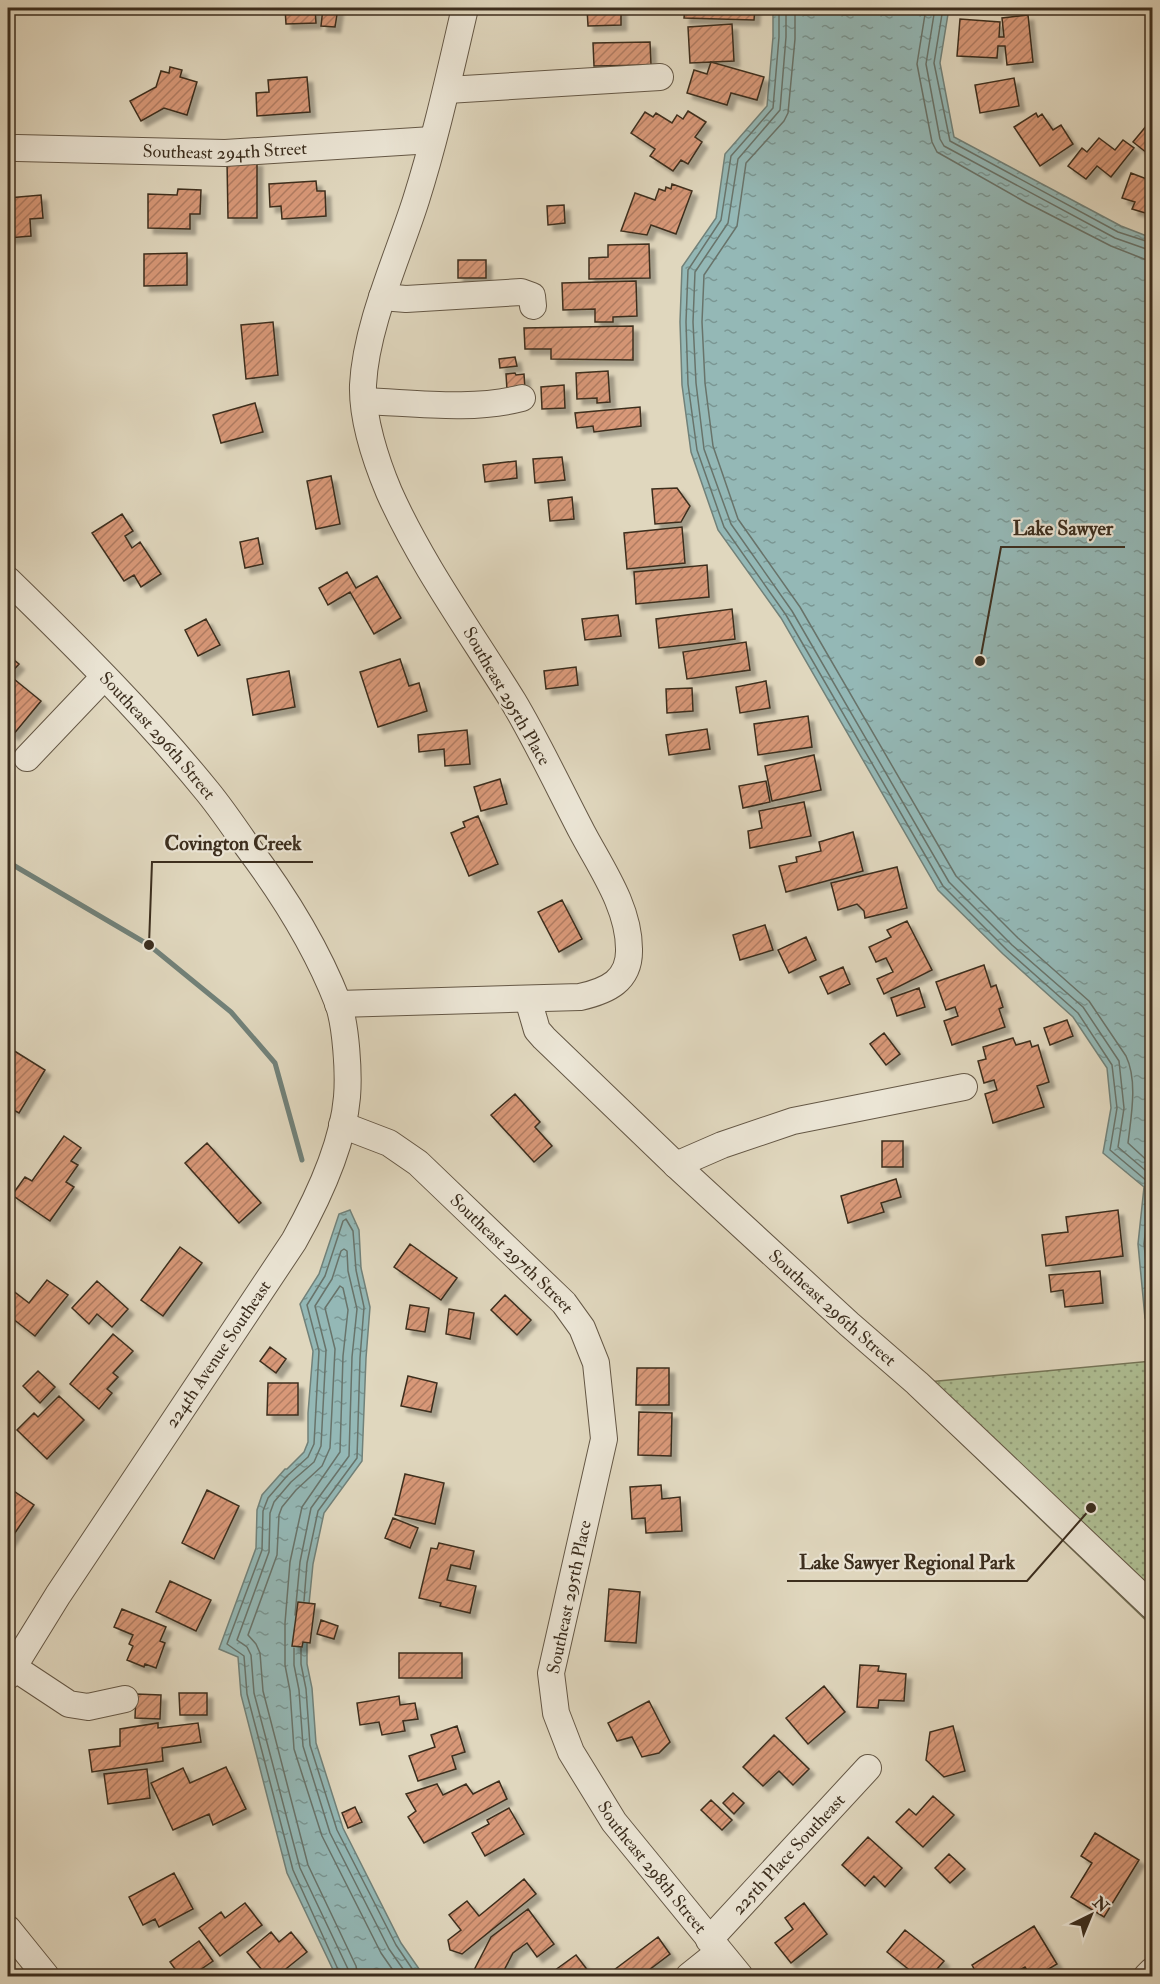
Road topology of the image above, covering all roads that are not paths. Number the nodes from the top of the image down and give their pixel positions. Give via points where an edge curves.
1 (465, 8) edge
2 (660, 77) dead end
3 (447, 90) junction
4 (432, 140) junction
5 (17, 148) dead end
6 (382, 297) junction
7 (533, 306) dead end
8 (522, 398) dead end
9 (364, 401) junction
10 (8, 580) edge
11 (104, 677) junction
12 (27, 758) dead end
13 (528, 999) junction
14 (338, 1004) junction
15 (964, 1087) dead end
16 (342, 1125) junction
17 (676, 1165) junction
18 (604, 1439) joint
19 (1152, 1606) edge
20 (10, 1671) edge
21 (125, 1699) dead end
22 (572, 1752) joint
23 (868, 1768) dead end
24 (8, 1929) edge
25 (714, 1946) junction
26 (1152, 1971) edge
27 (45, 1977) edge
28 (689, 1977) edge
29 (740, 1977) edge
30 (1147, 1977) edge

1 - 3 street, Southeast 295th Place
2 - 3 street
3 - 4 street, Southeast 295th Place
4 - 5 street, Southeast 294th Street via 225,153
4 - 6 street, Southeast 295th Place via 412,213
6 - 7 street via 521,292 532,296
6 - 9 street, Southeast 295th Place via 369,349
8 - 9 street via 499,404
9 - 13 street, Southeast 295th Place via 375,454 406,529 516,706 614,892 627,926 630,951 625,969 610,987 579,997
10 - 11 street, Southeast 296th Street
11 - 12 street
11 - 14 street, Southeast 296th Street via 208,792 276,885 316,955
13 - 14 street, Southeast 295th Place
13 - 17 street, Southeast 296th Street via 537,1030
14 - 16 street, 224th Avenue Southeast via 347,1068
15 - 17 street via 793,1121 722,1144
16 - 18 street, Southeast 297th Street via 389,1143 418,1163 564,1304 582,1328 596,1363
16 - 20 street, 224th Avenue Southeast via 321,1186 294,1240
17 - 19 street, Southeast 296th Street via 917,1383
18 - 22 street, Southeast 295th Place via 551,1673 556,1713
20 - 21 street via 69,1704 88,1707
22 - 25 street, Southeast 298th Street via 614,1821
23 - 25 street, 225th Place Southeast
24 - 27 street
25 - 28 street, 225th Place Southeast
25 - 29 street, Southeast 298th Street
26 - 30 street

